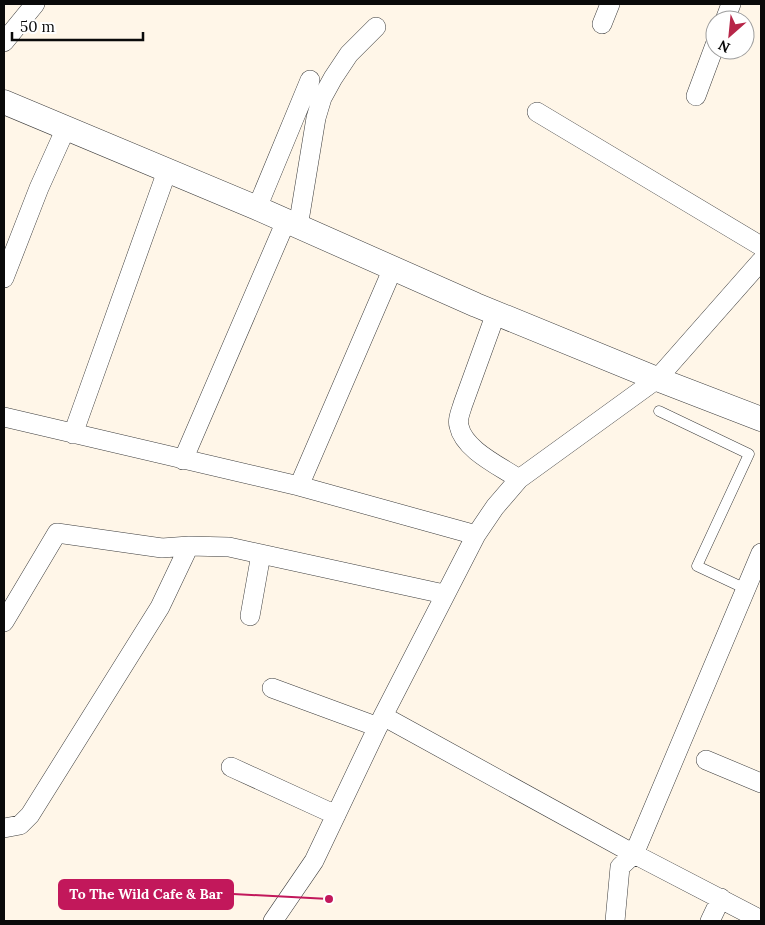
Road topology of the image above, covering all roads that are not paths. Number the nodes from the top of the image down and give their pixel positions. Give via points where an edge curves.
1 (35, 4) edge
2 (610, 4) edge
3 (602, 24) dead end
4 (376, 26) dead end
5 (4, 42) edge
6 (709, 60) edge
7 (310, 80) dead end
8 (696, 96) dead end
9 (4, 102) edge
10 (537, 112) dead end
11 (66, 128) junction
12 (167, 171) junction
13 (257, 208) junction
14 (292, 224) junction
15 (761, 246) edge
16 (761, 261) edge
17 (393, 268) junction
18 (4, 278) edge
19 (496, 313) junction
20 (657, 379) junction
21 (659, 411) dead end
22 (4, 417) edge
23 (761, 419) edge
24 (73, 434) junction
25 (183, 460) junction
26 (519, 479) junction
27 (299, 486) junction
28 (476, 535) junction
29 (188, 546) junction
30 (261, 554) junction
31 (761, 554) edge
32 (746, 589) junction
33 (444, 594) junction
34 (250, 616) dead end
35 (4, 622) edge
36 (272, 688) dead end
37 (380, 722) junction
38 (706, 760) dead end
39 (231, 767) dead end
40 (761, 783) edge
41 (336, 815) junction
42 (4, 828) edge
43 (634, 854) junction
44 (721, 898) junction
45 (761, 920) edge
46 (273, 921) edge
47 (615, 921) edge
48 (710, 921) edge

1 - 5 street
2 - 3 street
4 - 14 street via 349,54 322,98
6 - 8 street
7 - 13 street
9 - 11 street
10 - 15 street
11 - 12 street
11 - 18 street
12 - 13 street
12 - 24 street
13 - 14 street
14 - 17 street
14 - 25 street
16 - 20 street
17 - 19 street
17 - 27 street
19 - 20 street
19 - 26 street via 463,404 459,426 469,446
20 - 23 street
20 - 26 street
21 - 32 lane via 749,454 697,566
22 - 24 street
24 - 25 street
25 - 27 street
26 - 28 street
27 - 28 street
28 - 33 street
29 - 30 street via 229,547
29 - 35 street via 162,548 57,534
29 - 42 street via 160,607 30,815 20,824
30 - 33 street
30 - 34 street
31 - 32 street
32 - 43 street
33 - 37 street
36 - 37 street
37 - 41 street
37 - 43 street
38 - 40 street
39 - 41 street
41 - 46 street via 314,861
43 - 44 street
43 - 47 street via 620,867
44 - 45 street
44 - 48 street

